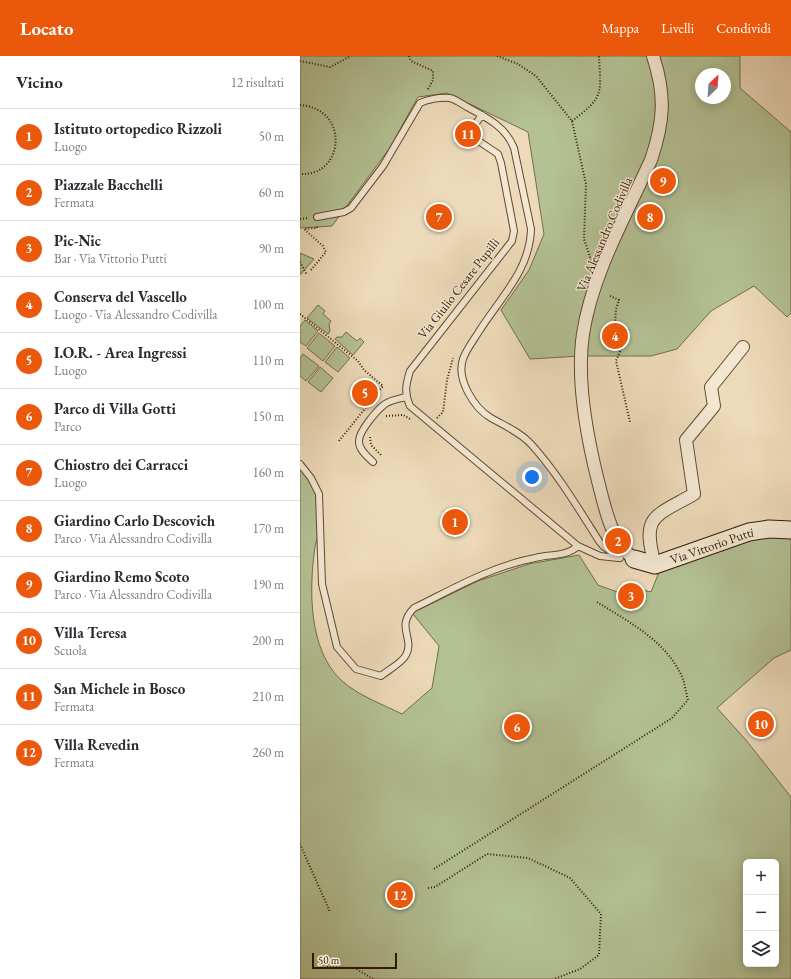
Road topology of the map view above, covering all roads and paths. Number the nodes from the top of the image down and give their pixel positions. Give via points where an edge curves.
1 (350, 56) edge
2 (409, 56) edge
3 (497, 56) edge
4 (599, 56) edge
5 (653, 56) edge
6 (300, 61) edge
7 (427, 100) junction
8 (300, 105) edge
9 (482, 115) junction
10 (572, 121) junction
11 (300, 174) edge
12 (317, 217) dead end
13 (317, 228) dead end
14 (300, 262) edge
15 (311, 270) dead end
16 (600, 272) junction
17 (308, 274) dead end
18 (610, 296) dead end
19 (300, 314) edge
20 (744, 347) dead end
21 (454, 356) dead end
22 (377, 393) dead end
23 (375, 396) dead end
24 (406, 397) junction
25 (630, 422) dead end
26 (432, 424) junction
27 (339, 441) dead end
28 (373, 462) dead end
29 (300, 464) edge
30 (791, 530) edge
31 (578, 546) junction
32 (627, 558) junction
33 (655, 565) junction
34 (596, 602) dead end
35 (300, 844) edge
36 (434, 869) dead end
37 (428, 888) dead end
38 (330, 912) dead end
39 (327, 967) dead end
40 (372, 979) edge
41 (554, 979) edge

1 - 6 path via 330,67
2 - 7 path via 411,61 433,71
3 - 10 path via 518,64 536,76
4 - 10 path via 598,96 590,107
5 - 16 street, Via Alessandro Codivilla via 663,98 657,141 651,160
7 - 9 lane via 450,98
7 - 12 lane via 420,103 383,166 351,208 344,212
8 - 11 path via 310,106 322,112 336,130 337,139 334,152 319,171
9 - 24 lane, Via Giulio Cesare Pupilli via 468,134 498,154 514,231 512,241 410,371 405,385
9 - 32 lane via 503,130 511,140 531,229 531,242 519,274 462,359 466,389 478,409 531,444 568,492 602,546
10 - 16 path via 586,184 584,239 591,262
13 - 15 path via 304,229 326,252
14 - 17 path
16 - 32 street, Via Alessandro Codivilla via 583,336 581,360 584,394 592,459 605,511
18 - 25 path via 619,300 615,323 629,330 616,361
19 - 22 path via 358,361 364,370 383,386
20 - 33 street via 711,387 714,406 686,440 694,494 656,516 648,529
21 - 26 path via 447,380 443,412
23 - 27 path
24 - 26 lane via 410,406
24 - 28 lane via 382,407 360,435 360,446
26 - 31 lane
29 - 31 lane via 319,494 322,584 337,647 356,669 381,676 405,657 408,649 405,623 414,608 497,568 535,557 559,555
30 - 33 street, Via Vittorio Putti via 749,532
31 - 32 lane via 600,556
32 - 33 street, Via Vittorio Putti
34 - 36 path via 666,650 683,679 688,700 672,718
35 - 38 path
37 - 41 path via 435,887 487,854 528,858 570,878 601,914 599,955 580,969
39 - 40 path via 355,968

